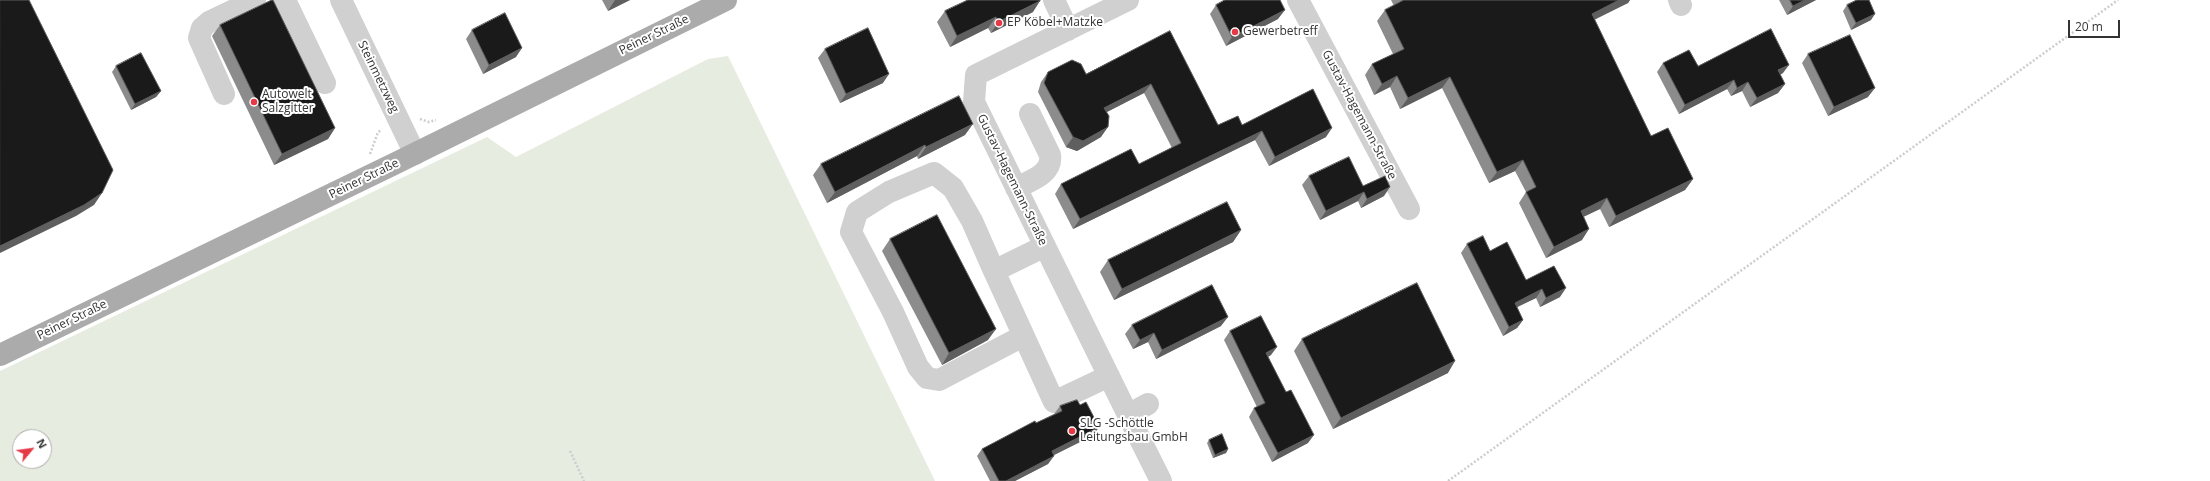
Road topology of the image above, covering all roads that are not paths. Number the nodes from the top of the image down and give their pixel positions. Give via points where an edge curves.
1 (255, 0) edge
2 (286, 0) edge
3 (341, 0) edge
4 (726, 0) edge
5 (1054, 0) edge
6 (1128, 0) edge
7 (1298, 0) edge
8 (1068, 30) junction
9 (325, 83) dead end
10 (224, 94) dead end
11 (1030, 114) dead end
12 (415, 154) junction
13 (1016, 188) junction
14 (1409, 208) dead end
15 (1045, 246) junction
16 (994, 271) junction
17 (1023, 336) junction
18 (0, 355) edge
19 (1109, 376) junction
20 (1148, 404) dead end
21 (1128, 415) junction
22 (1161, 481) edge

1 - 10 street via 209,22 202,28 199,38
2 - 9 street
3 - 12 street, Steinmetzweg
4 - 12 main road, Peiner Straße
5 - 8 street
6 - 8 street, Gustav-Hagemann-Straße
7 - 14 street, Gustav-Hagemann-Straße
8 - 13 street, Gustav-Hagemann-Straße via 976,75 974,102
11 - 13 street via 1051,162 1045,172
12 - 18 main road, Peiner Straße
13 - 15 street, Gustav-Hagemann-Straße
15 - 16 street
15 - 19 street, Gustav-Hagemann-Straße
16 - 17 street
16 - 17 street via 972,221 953,188 934,173 889,192 857,212 851,232 893,312 918,367 926,378 939,380
17 - 19 street via 1054,402
19 - 21 street, Gustav-Hagemann-Straße
20 - 21 street
21 - 22 street, Gustav-Hagemann-Straße

